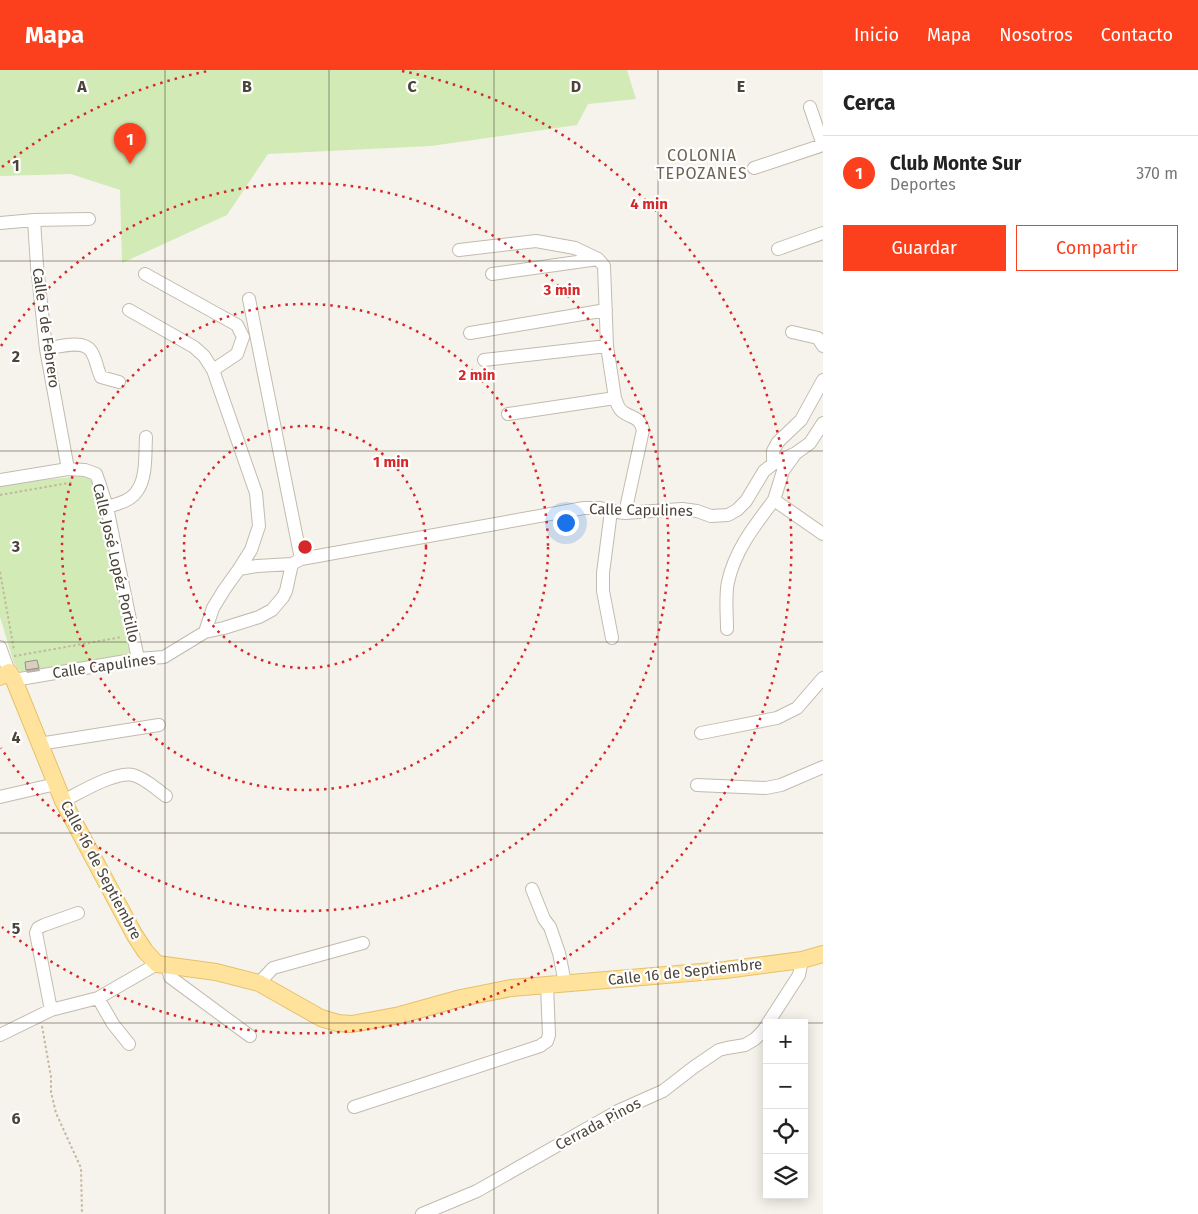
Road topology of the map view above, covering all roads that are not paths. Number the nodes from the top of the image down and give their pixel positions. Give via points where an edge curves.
1 (810, 107) dead end
2 (823, 145) edge
3 (754, 168) dead end
4 (89, 219) dead end
5 (34, 220) junction
6 (0, 223) edge
7 (823, 233) edge
8 (778, 249) dead end
9 (459, 250) dead end
10 (598, 259) junction
11 (145, 274) dead end
12 (492, 274) dead end
13 (249, 299) dead end
14 (128, 310) dead end
15 (606, 310) junction
16 (792, 332) dead end
17 (470, 333) dead end
18 (607, 346) junction
19 (823, 346) edge
20 (46, 349) junction
21 (484, 360) dead end
22 (213, 370) junction
23 (823, 380) edge
24 (119, 382) dead end
25 (615, 398) junction
26 (508, 414) dead end
27 (823, 423) edge
28 (146, 437) dead end
29 (796, 453) junction
30 (773, 464) junction
31 (68, 469) junction
32 (0, 480) edge
33 (774, 500) junction
34 (107, 507) junction
35 (611, 511) junction
36 (625, 513) junction
37 (823, 534) edge
38 (297, 562) junction
39 (239, 569) junction
40 (726, 629) dead end
41 (205, 632) junction
42 (612, 638) dead end
43 (0, 647) edge
44 (138, 659) junction
45 (8, 676) edge
46 (823, 678) edge
47 (159, 725) dead end
48 (701, 733) dead end
49 (39, 744) junction
50 (823, 767) edge
51 (56, 784) junction
52 (697, 786) dead end
53 (166, 796) dead end
54 (0, 797) edge
55 (63, 801) junction
56 (532, 889) dead end
57 (78, 913) dead end
58 (363, 943) dead end
59 (823, 954) edge
60 (802, 960) junction
61 (164, 965) junction
62 (260, 983) junction
63 (565, 984) junction
64 (546, 985) junction
65 (98, 998) junction
66 (46, 1012) junction
67 (771, 1019) edge
68 (763, 1031) edge
69 (0, 1035) edge
70 (250, 1036) dead end
71 (129, 1044) dead end
72 (354, 1107) dead end
73 (422, 1214) edge

1 - 2 street
2 - 3 street
4 - 5 street
5 - 6 street
5 - 20 street, Calle 5 de Febrero
7 - 8 street
9 - 10 street via 536,241 575,248
10 - 12 street
10 - 15 street via 604,266
11 - 22 street via 237,324 243,337 237,354
13 - 38 street, Calle Capulines
14 - 22 street via 194,347
15 - 17 street
15 - 18 street
16 - 19 street via 818,338
18 - 21 street
18 - 25 street
20 - 24 street via 79,344 86,346 92,352 101,377
20 - 31 street, Calle 5 de Febrero
22 - 39 street via 256,493 259,526 251,550
23 - 30 street via 801,420 778,442 773,451
25 - 26 street
25 - 36 street via 621,412 636,418 643,430
27 - 29 street, Calle Capulines via 810,443
28 - 34 street via 144,475 137,492
29 - 30 street, Calle Capulines
29 - 33 street via 783,472
30 - 36 street, Calle Capulines via 764,471 746,501 728,515 711,516 682,509
31 - 32 street, Calle José Lopéz Portillo
31 - 34 street, Calle José Lopéz Portillo via 96,474
33 - 37 street
33 - 40 street via 748,535 732,566 727,583
34 - 44 street, Calle José Lopéz Portillo
35 - 36 street, Calle Capulines
35 - 38 street, Calle Capulines via 584,508
35 - 42 street via 603,591
38 - 39 street
38 - 41 street, Calle Capulines via 286,592 272,610 260,617
39 - 41 street via 213,608
41 - 44 street, Calle Capulines via 164,657
43 - 45 street, Calle 16 de Septiembre
44 - 45 street, Calle Capulines
45 - 49 main road, Calle 16 de Septiembre
46 - 48 street via 797,708 777,718
47 - 49 street
49 - 51 main road, Calle 16 de Septiembre
50 - 52 street via 766,788
51 - 54 street
51 - 55 main road, Calle 16 de Septiembre
53 - 55 street via 145,781 124,775
55 - 61 main road, Calle 16 de Septiembre via 134,934 145,951
56 - 63 street via 550,927
57 - 66 street via 44,925 36,933
58 - 62 street via 273,968
59 - 60 main road, Calle 16 de Septiembre
60 - 63 main road, Calle 16 de Septiembre
60 - 67 street, Cerrada Pinos via 799,975
61 - 62 main road, Calle 16 de Septiembre via 216,972
61 - 65 street
61 - 70 street via 170,977
62 - 64 main road, Calle 16 de Septiembre via 321,1018 352,1024 461,998
63 - 64 main road, Calle 16 de Septiembre
64 - 72 street via 548,1041
65 - 66 street
65 - 71 street
66 - 69 street
68 - 73 street, Cerrada Pinos via 745,1045 719,1050 663,1091 618,1111 477,1191

